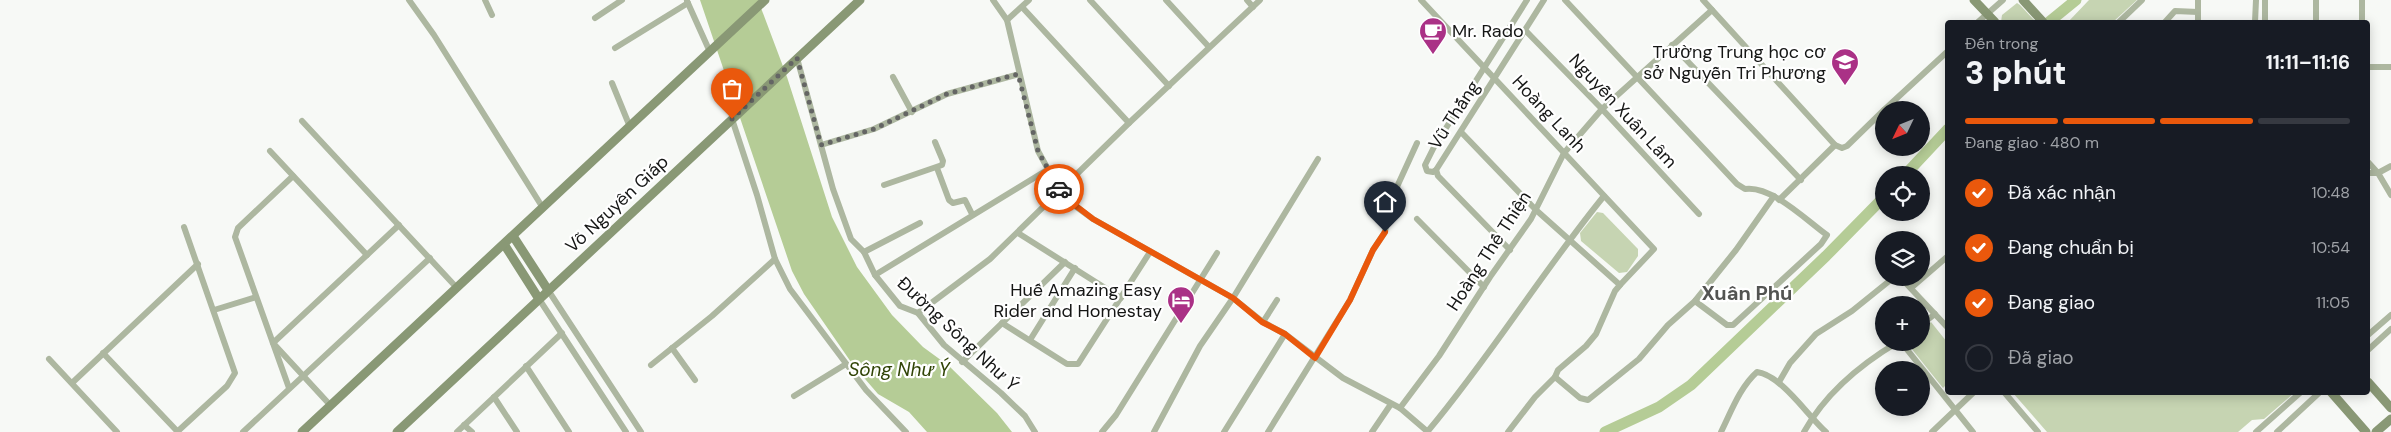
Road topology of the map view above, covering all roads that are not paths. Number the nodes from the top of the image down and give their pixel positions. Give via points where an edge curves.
1 (409, 0) edge
2 (485, 0) edge
3 (622, 0) edge
4 (765, 0) edge
5 (860, 0) edge
6 (993, 0) edge
7 (1029, 0) edge
8 (1090, 0) edge
9 (1166, 0) edge
10 (1247, 0) edge
11 (1260, 0) edge
12 (1421, 0) edge
13 (1527, 0) edge
14 (1544, 0) edge
15 (1565, 0) edge
16 (1703, 0) edge
17 (1974, 0) edge
18 (2003, 0) edge
19 (2023, 0) edge
20 (2142, 0) edge
21 (2198, 0) edge
22 (2256, 0) edge
23 (2265, 0) edge
24 (2316, 0) edge
25 (2362, 0) edge
26 (687, 2) edge
27 (1022, 7) junction
28 (1253, 7) junction
29 (1712, 10) junction
30 (2198, 12) junction
31 (1988, 14) junction
32 (492, 15) dead end
33 (595, 18) dead end
34 (1007, 20) junction
35 (1980, 20) edge
36 (1993, 20) edge
37 (2040, 20) edge
38 (2121, 20) edge
39 (2166, 20) edge
40 (2198, 20) edge
41 (2256, 20) edge
42 (2265, 20) edge
43 (2316, 20) edge
44 (2362, 20) edge
45 (1525, 30) junction
46 (1672, 46) junction
47 (1210, 47) junction
48 (615, 48) dead end
49 (711, 51) junction
50 (1945, 54) edge
51 (795, 61) junction
52 (2370, 67) edge
53 (2391, 67) edge
54 (1484, 68) junction
55 (1018, 74) junction
56 (893, 77) dead end
57 (1637, 77) junction
58 (1495, 79) junction
59 (612, 83) dead end
60 (1169, 86) junction
61 (1894, 101) edge
62 (1602, 109) junction
63 (912, 112) junction
64 (734, 116) junction
65 (1875, 119) edge
66 (302, 121) dead end
67 (1129, 123) junction
68 (630, 127) junction
69 (1460, 132) junction
70 (936, 142) dead end
71 (1417, 143) dead end
72 (821, 145) junction
73 (1835, 145) junction
74 (270, 151) dead end
75 (1564, 153) junction
76 (1318, 159) dead end
77 (2370, 164) edge
78 (2391, 166) edge
79 (938, 168) junction
80 (1047, 170) junction
81 (1436, 170) junction
82 (2370, 173) edge
83 (2378, 173) junction
84 (293, 176) junction
85 (1801, 180) junction
86 (884, 185) dead end
87 (1060, 191) junction
88 (2391, 194) edge
89 (1604, 196) junction
90 (1777, 198) junction
91 (543, 208) junction
92 (1536, 210) junction
93 (972, 214) junction
94 (1698, 214) dead end
95 (1418, 218) dead end
96 (920, 223) dead end
97 (399, 225) junction
98 (184, 227) dead end
99 (1018, 233) junction
100 (513, 236) junction
101 (1569, 239) junction
102 (504, 244) junction
103 (1510, 250) junction
104 (864, 252) junction
105 (1150, 252) junction
106 (1217, 254) dead end
107 (367, 255) junction
108 (430, 258) junction
109 (1945, 259) edge
110 (775, 260) junction
111 (1065, 262) junction
112 (198, 264) junction
113 (1075, 268) junction
114 (875, 275) junction
115 (1202, 280) junction
116 (1620, 285) junction
117 (1883, 286) edge
118 (1484, 287) junction
119 (457, 288) junction
120 (1911, 288) joint
121 (548, 290) junction
122 (256, 297) junction
123 (1121, 298) junction
124 (1233, 298) junction
125 (539, 299) junction
126 (1277, 300) dead end
127 (1695, 300) junction
128 (214, 310) junction
129 (918, 313) junction
130 (1934, 314) junction
131 (2391, 315) edge
132 (1930, 317) edge
133 (1262, 322) junction
134 (1002, 323) junction
135 (1945, 325) edge
136 (2391, 329) edge
137 (562, 333) junction
138 (2370, 333) edge
139 (1285, 334) junction
140 (1030, 340) junction
141 (273, 343) junction
142 (672, 348) junction
143 (2370, 348) edge
144 (1884, 351) edge
145 (1907, 351) edge
146 (103, 353) junction
147 (1315, 358) junction
148 (49, 359) dead end
149 (962, 362) junction
150 (846, 364) junction
151 (650, 365) dead end
152 (526, 366) junction
153 (303, 375) junction
154 (1554, 377) junction
155 (695, 380) dead end
156 (1779, 382) junction
157 (72, 383) junction
158 (2370, 384) edge
159 (289, 388) junction
160 (1971, 395) edge
161 (2007, 395) edge
162 (2299, 395) edge
163 (2317, 395) edge
164 (2334, 395) edge
165 (794, 396) dead end
166 (494, 397) junction
167 (1391, 404) junction
168 (331, 406) junction
169 (1400, 408) junction
170 (2391, 408) edge
171 (1956, 410) junction
172 (1811, 418) junction
173 (2391, 419) edge
174 (464, 425) junction
175 (118, 432) edge
176 (178, 432) edge
177 (243, 432) edge
178 (302, 432) edge
179 (397, 432) edge
180 (457, 432) edge
181 (472, 432) edge
182 (517, 432) edge
183 (569, 432) edge
184 (626, 432) edge
185 (641, 432) edge
186 (906, 432) edge
187 (1035, 432) edge
188 (1102, 432) edge
189 (1154, 432) edge
190 (1224, 432) edge
191 (1268, 432) edge
192 (1372, 432) edge
193 (1428, 432) edge
194 (1508, 432) edge
195 (1721, 432) edge
196 (1804, 432) edge
197 (1826, 432) edge
198 (1932, 432) edge
199 (1973, 432) edge
200 (2038, 432) edge
201 (2256, 432) edge
202 (2277, 432) edge
203 (2366, 432) edge
204 (2376, 432) edge

1 - 91 street
2 - 32 street
3 - 33 street
4 - 49 street
5 - 51 street, Võ Nguyên Giáp
6 - 34 street
7 - 27 street
8 - 60 street
9 - 47 street
10 - 28 street
11 - 28 street
12 - 54 street, Hoàng Lanh
13 - 54 street, Vũ Thắng
14 - 45 street, Vũ Thắng
15 - 57 street
16 - 29 street
17 - 31 street
18 - 31 street
19 - 37 street
20 - 38 street
21 - 30 street
22 - 41 street
23 - 42 street
24 - 43 street
25 - 44 street
26 - 48 street
26 - 49 street
27 - 34 street
27 - 67 street
28 - 47 street
29 - 46 street, Hoàng Thế Thiện
29 - 73 street
30 - 39 street via 2175,11
30 - 40 street
31 - 35 street
31 - 36 street
34 - 55 street
45 - 58 street, Vũ Thắng
45 - 62 street, Nguyễn Xuân Lâm
46 - 57 street, Hoàng Thế Thiện
46 - 85 street
47 - 60 street
49 - 68 street
50 - 61 street
51 - 64 street, Võ Nguyên Giáp
51 - 72 street, Đường Sông Như Ý
52 - 53 street
54 - 58 street, Hoàng Lanh
54 - 81 street, Vũ Thắng via 1426,162 1427,171
55 - 63 street via 947,94
55 - 80 street via 1032,133
56 - 63 street
57 - 62 street, Hoàng Thế Thiện
57 - 90 street via 1737,184
58 - 69 street, Vũ Thắng
58 - 75 street, Hoàng Lanh
59 - 68 street
60 - 67 street
62 - 75 street, Hoàng Thế Thiện
62 - 94 street, Nguyễn Xuân Lâm
63 - 72 street via 874,129
64 - 110 street
64 - 121 street, Võ Nguyên Giáp
65 - 73 street via 1847,146
66 - 97 street
67 - 87 street
68 - 91 street
69 - 81 street, Vũ Thắng
69 - 92 street
70 - 79 street via 943,161
71 - 147 street via 1390,202 1385,232
72 - 104 street, Đường Sông Như Ý via 851,239
73 - 85 street
74 - 84 street
75 - 89 street, Hoàng Lanh
75 - 92 street, Hoàng Thế Thiện
76 - 124 street
77 - 83 street
78 - 83 street
79 - 86 street via 923,170
79 - 93 street via 949,200 953,203 965,200
80 - 87 street
80 - 93 street
81 - 103 street via 1438,176
82 - 83 street
83 - 88 street
84 - 107 street
84 - 122 street via 238,228 235,238
85 - 90 street
87 - 99 street
87 - 105 street via 1093,219
89 - 101 street
89 - 116 street, Hoàng Lanh via 1654,249
90 - 127 street
90 - 127 street via 1827,235 1821,244 1733,325 1727,326
91 - 100 street
92 - 101 street
92 - 103 street, Hoàng Thế Thiện
93 - 114 street
95 - 118 street
96 - 104 street
97 - 107 street
97 - 108 street
98 - 112 street
99 - 111 street
99 - 129 street via 990,259
100 - 102 street
100 - 121 street
101 - 116 street
101 - 193 street via 1462,390
102 - 119 street
102 - 125 street
103 - 118 street, Hoàng Thế Thiện
104 - 114 street, Đường Sông Như Ý
105 - 115 street
105 - 123 street
106 - 115 street
107 - 141 street
108 - 119 street
108 - 153 street
109 - 120 street
110 - 142 street
110 - 150 street via 790,289
111 - 113 street
111 - 134 street
112 - 128 street
112 - 146 street
113 - 123 street
113 - 140 street
114 - 129 street, Đường Sông Như Ý via 900,306
115 - 124 street
115 - 188 street
116 - 154 street via 1596,334
117 - 156 street via 1816,334 1790,363
118 - 169 street, Hoàng Thế Thiện
119 - 168 street
120 - 130 street
121 - 125 street, Võ Nguyên Giáp
121 - 185 street
122 - 128 street
122 - 141 street
123 - 140 street via 1078,364 1067,364
124 - 133 street
124 - 189 street via 1200,346
125 - 137 street
125 - 179 street, Võ Nguyên Giáp
126 - 133 street
127 - 154 street via 1668,325 1639,360 1588,400 1580,398
128 - 176 street via 235,373 227,386
129 - 149 street, Đường Sông Như Ý
130 - 132 street
130 - 135 street
131 - 138 street
133 - 139 street
134 - 140 street
134 - 149 street
136 - 143 street
137 - 152 street
137 - 184 street
139 - 147 street
139 - 190 street
141 - 153 street
141 - 159 street
142 - 151 street
142 - 155 street
144 - 172 street via 1871,358
145 - 171 street
146 - 157 street
146 - 176 street
147 - 167 street via 1343,378
147 - 191 street
148 - 157 street
149 - 187 street, Đường Sông Như Ý via 1001,393
150 - 165 street
150 - 186 street
152 - 166 street
152 - 183 street
153 - 159 street
153 - 168 street
154 - 194 street
156 - 172 street
156 - 195 street via 1766,373 1757,372 1741,392
157 - 175 street
158 - 170 street
159 - 177 street
160 - 171 street
161 - 200 street
162 - 201 street
163 - 202 street
164 - 203 street
166 - 174 street
166 - 182 street
167 - 169 street
167 - 192 street
168 - 178 street
169 - 193 street
171 - 198 street
171 - 199 street
172 - 196 street
172 - 197 street
173 - 204 street
174 - 180 street
174 - 181 street

